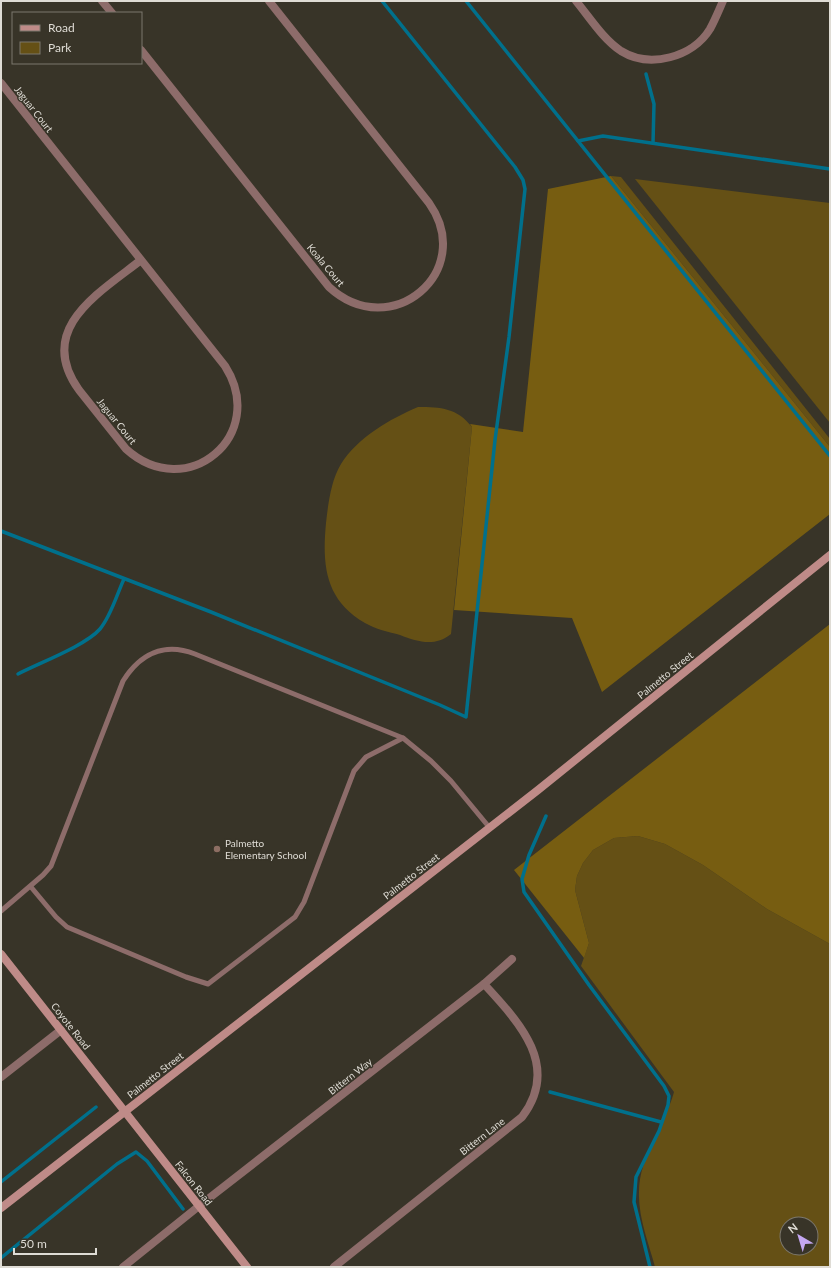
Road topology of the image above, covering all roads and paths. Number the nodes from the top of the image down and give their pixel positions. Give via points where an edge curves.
1 (102, 1) edge
2 (269, 1) edge
3 (576, 1) edge
4 (723, 1) edge
5 (111, 12) edge
6 (142, 51) edge
7 (1, 83) edge
8 (141, 260) junction
9 (830, 555) edge
10 (403, 738) junction
11 (489, 827) junction
12 (31, 887) junction
13 (1, 911) edge
14 (1, 954) edge
15 (512, 959) dead end
16 (484, 984) junction
17 (62, 1030) junction
18 (1, 1077) edge
19 (125, 1111) junction
20 (199, 1206) junction
21 (1, 1208) edge
22 (123, 1267) edge
23 (247, 1267) edge
24 (334, 1267) edge

1 - 5 street
2 - 6 street, Koala Court via 429,203 438,218 443,245 436,272 418,293 401,303 382,308 362,306 344,299 329,286
3 - 4 street via 607,39 622,52 645,59 665,59 690,50 710,30
7 - 8 street, Jaguar Court
8 - 8 street, Jaguar Court via 225,366 237,392 236,419 230,437 218,452 192,467 171,470 147,464 133,456 73,382 66,364 65,344 74,317 87,303
9 - 11 main road, Palmetto Street
10 - 11 lane via 450,780
10 - 12 lane via 366,757 354,771 304,902 295,917 208,984 67,927
10 - 12 lane via 182,649 169,649 149,655 132,667 123,681 50,866
11 - 19 main road, Palmetto Street
12 - 13 lane
14 - 17 main road, Coyote Road
15 - 16 street, Bittern Way
16 - 20 street, Bittern Way
16 - 24 street, Bittern Lane via 532,1045 538,1070 537,1087 532,1103 522,1117
17 - 18 street
17 - 19 main road, Coyote Road
19 - 20 main road, Falcon Road
19 - 21 main road, Palmetto Street
20 - 22 street, Bittern Way
20 - 23 main road, Falcon Road

